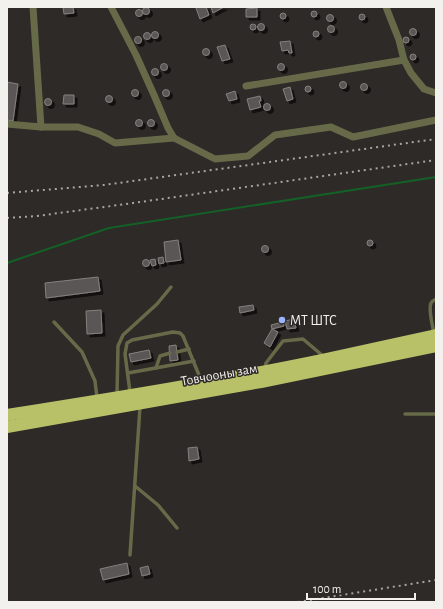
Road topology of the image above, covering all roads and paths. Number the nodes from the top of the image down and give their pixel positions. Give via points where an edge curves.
1 (33, 7) edge
2 (111, 7) edge
3 (386, 7) edge
4 (404, 60) junction
5 (246, 86) dead end
6 (436, 93) edge
7 (436, 120) edge
8 (7, 124) edge
9 (41, 127) junction
10 (174, 138) junction
11 (172, 287) dead end
12 (436, 299) edge
13 (54, 322) dead end
14 (436, 338) edge
15 (189, 349) junction
16 (177, 352) dead end
17 (170, 353) dead end
18 (326, 359) junction
19 (194, 361) junction
20 (156, 368) junction
21 (264, 371) junction
22 (128, 373) junction
23 (202, 383) junction
24 (130, 396) junction
25 (117, 398) junction
26 (97, 401) junction
27 (140, 404) junction
28 (405, 414) dead end
29 (436, 414) edge
30 (7, 415) edge
31 (7, 427) edge
32 (135, 486) junction
33 (177, 528) dead end
34 (130, 555) dead end

1 - 9 street
2 - 10 street
3 - 4 street
4 - 5 street
4 - 6 street via 424,89
7 - 10 street via 353,137 331,127 275,135 248,156 215,159
8 - 9 street
9 - 10 street via 78,127 115,143
11 - 25 lane via 123,335 118,346
12 - 14 lane via 430,304
13 - 26 lane via 82,352 96,381
14 - 18 highway, Товчооны зам
14 - 27 highway, Товчооны зам via 336,367
15 - 16 lane
15 - 19 lane
15 - 22 lane via 183,336 176,332 132,340 127,343 125,349
17 - 20 lane via 160,356
18 - 21 highway, Товчооны зам
18 - 21 lane via 303,339 283,341 266,363
19 - 20 lane
19 - 23 lane
20 - 22 lane
21 - 23 highway, Товчооны зам
22 - 24 lane
23 - 24 highway, Товчооны зам
24 - 25 highway, Товчооны зам
25 - 26 highway, Товчооны зам
26 - 30 highway, Товчооны зам
27 - 31 highway, Товчооны зам
27 - 32 lane
28 - 29 lane
32 - 33 lane via 158,505
32 - 34 lane

